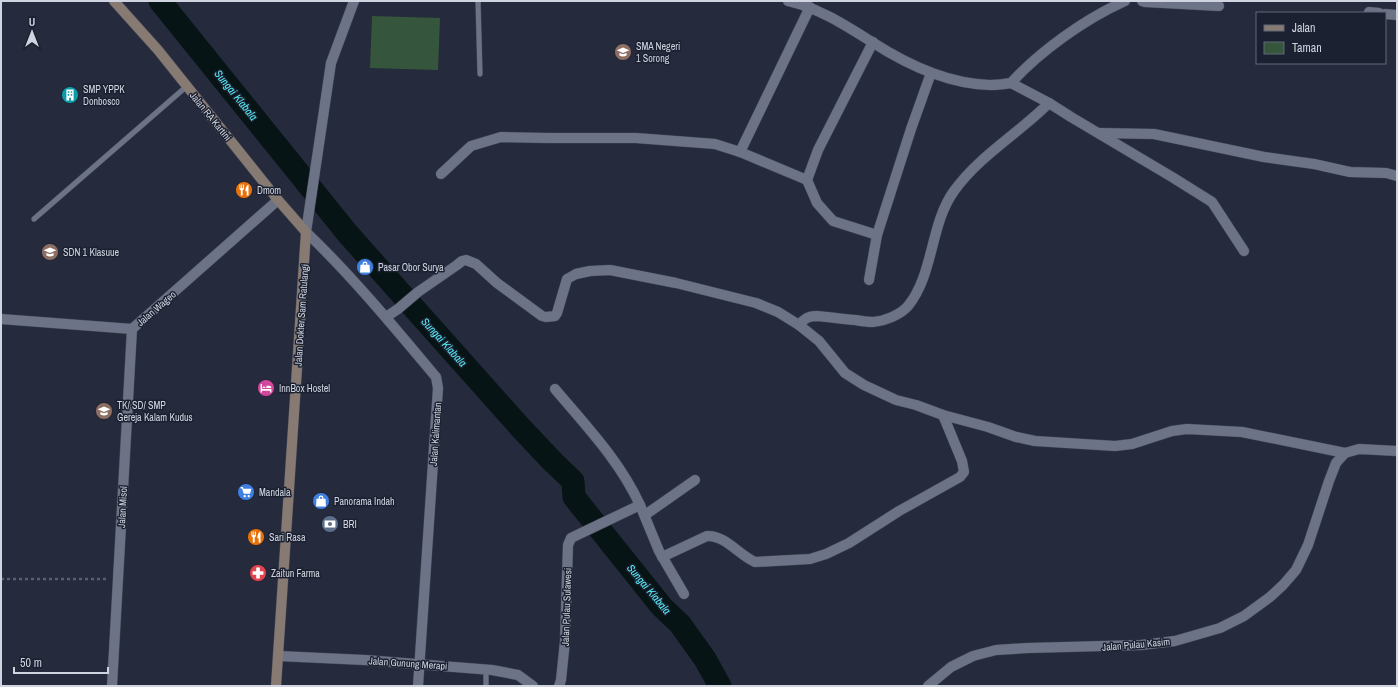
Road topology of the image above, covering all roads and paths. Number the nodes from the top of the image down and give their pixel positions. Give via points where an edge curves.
1 (114, 1) edge
2 (354, 1) edge
3 (478, 1) edge
4 (788, 1) edge
5 (1125, 1) edge
6 (1142, 1) edge
7 (1220, 6) dead end
8 (810, 7) junction
9 (1386, 14) edge
10 (1397, 15) edge
11 (873, 42) junction
12 (931, 73) junction
13 (480, 74) dead end
14 (1011, 83) junction
15 (187, 86) junction
16 (1049, 103) junction
17 (1100, 133) junction
18 (740, 152) junction
19 (441, 174) dead end
20 (1397, 176) edge
21 (807, 180) junction
22 (278, 200) junction
23 (34, 219) dead end
24 (306, 232) junction
25 (877, 235) junction
26 (1244, 251) dead end
27 (869, 280) dead end
28 (386, 317) junction
29 (1, 319) edge
30 (799, 325) junction
31 (132, 329) junction
32 (555, 389) dead end
33 (943, 415) junction
34 (1397, 451) edge
35 (1345, 453) junction
36 (695, 480) dead end
37 (640, 505) junction
38 (645, 515) junction
39 (662, 557) junction
40 (1, 579) edge
41 (118, 579) junction
42 (684, 594) dead end
43 (278, 656) junction
44 (419, 664) junction
45 (486, 669) junction
46 (112, 686) edge
47 (276, 686) edge
48 (418, 686) edge
49 (486, 686) edge
50 (533, 686) edge
51 (559, 686) edge
52 (928, 686) edge

1 - 15 street, Jalan RA Kartini
2 - 24 street via 331,63
3 - 13 lane
4 - 8 street
5 - 14 street via 1094,16 1066,36 1026,67
6 - 7 street
8 - 11 street
8 - 18 street
9 - 10 street
11 - 12 street via 908,63
11 - 21 street via 818,150
12 - 14 street via 970,84
12 - 25 street
14 - 16 street
15 - 22 street, Jalan RA Kartini
15 - 23 lane
16 - 17 street
16 - 30 street via 973,170 954,191 945,205 923,277 908,307 892,317 872,322 809,316
17 - 20 street via 1154,134 1350,172 1386,173
17 - 26 street via 1212,202
18 - 19 street via 715,144 636,138 501,137 471,146
18 - 21 street
21 - 25 street via 817,203 832,222
22 - 24 street, Jalan RA Kartini
22 - 31 street, Jalan Wageo
24 - 28 street, Jalan Kalimantan
24 - 43 street, Jalan Dokter Sam Ratulangi
25 - 27 street
28 - 30 street via 466,260 476,264 497,284 542,316 555,316 567,279 590,271 610,270 756,303 778,312
28 - 44 street, Jalan Kalimantan via 436,377 438,388
29 - 31 street, Jalan Wageo
30 - 33 street via 819,341 845,373 864,385 896,400
31 - 41 street, Jalan Misol
32 - 37 street via 614,460
33 - 35 street via 1035,441 1114,446 1132,444 1187,428 1242,432
33 - 39 street via 964,472 960,477 899,511 850,543 810,559 755,562 715,536 707,536
34 - 35 street via 1359,449
35 - 52 street, Jalan Pulau Kasim via 1336,463 1308,545 1296,570 1283,586 1244,616 1220,628 1175,641 1141,645 996,650 973,656 951,667
36 - 38 street
37 - 38 street
37 - 51 street, Jalan Pulau Sulawesi via 571,538 568,545 565,641
38 - 39 street
39 - 42 street
40 - 41 path
41 - 46 street, Jalan Misol
43 - 44 street, Jalan Gunung Merapi
43 - 47 street, Jalan Dokter Sam Ratulangi
44 - 45 street, Jalan Gunung Merapi
44 - 48 street, Jalan Kalimantan
45 - 49 lane
45 - 50 street, Jalan Gunung Merapi via 518,675

